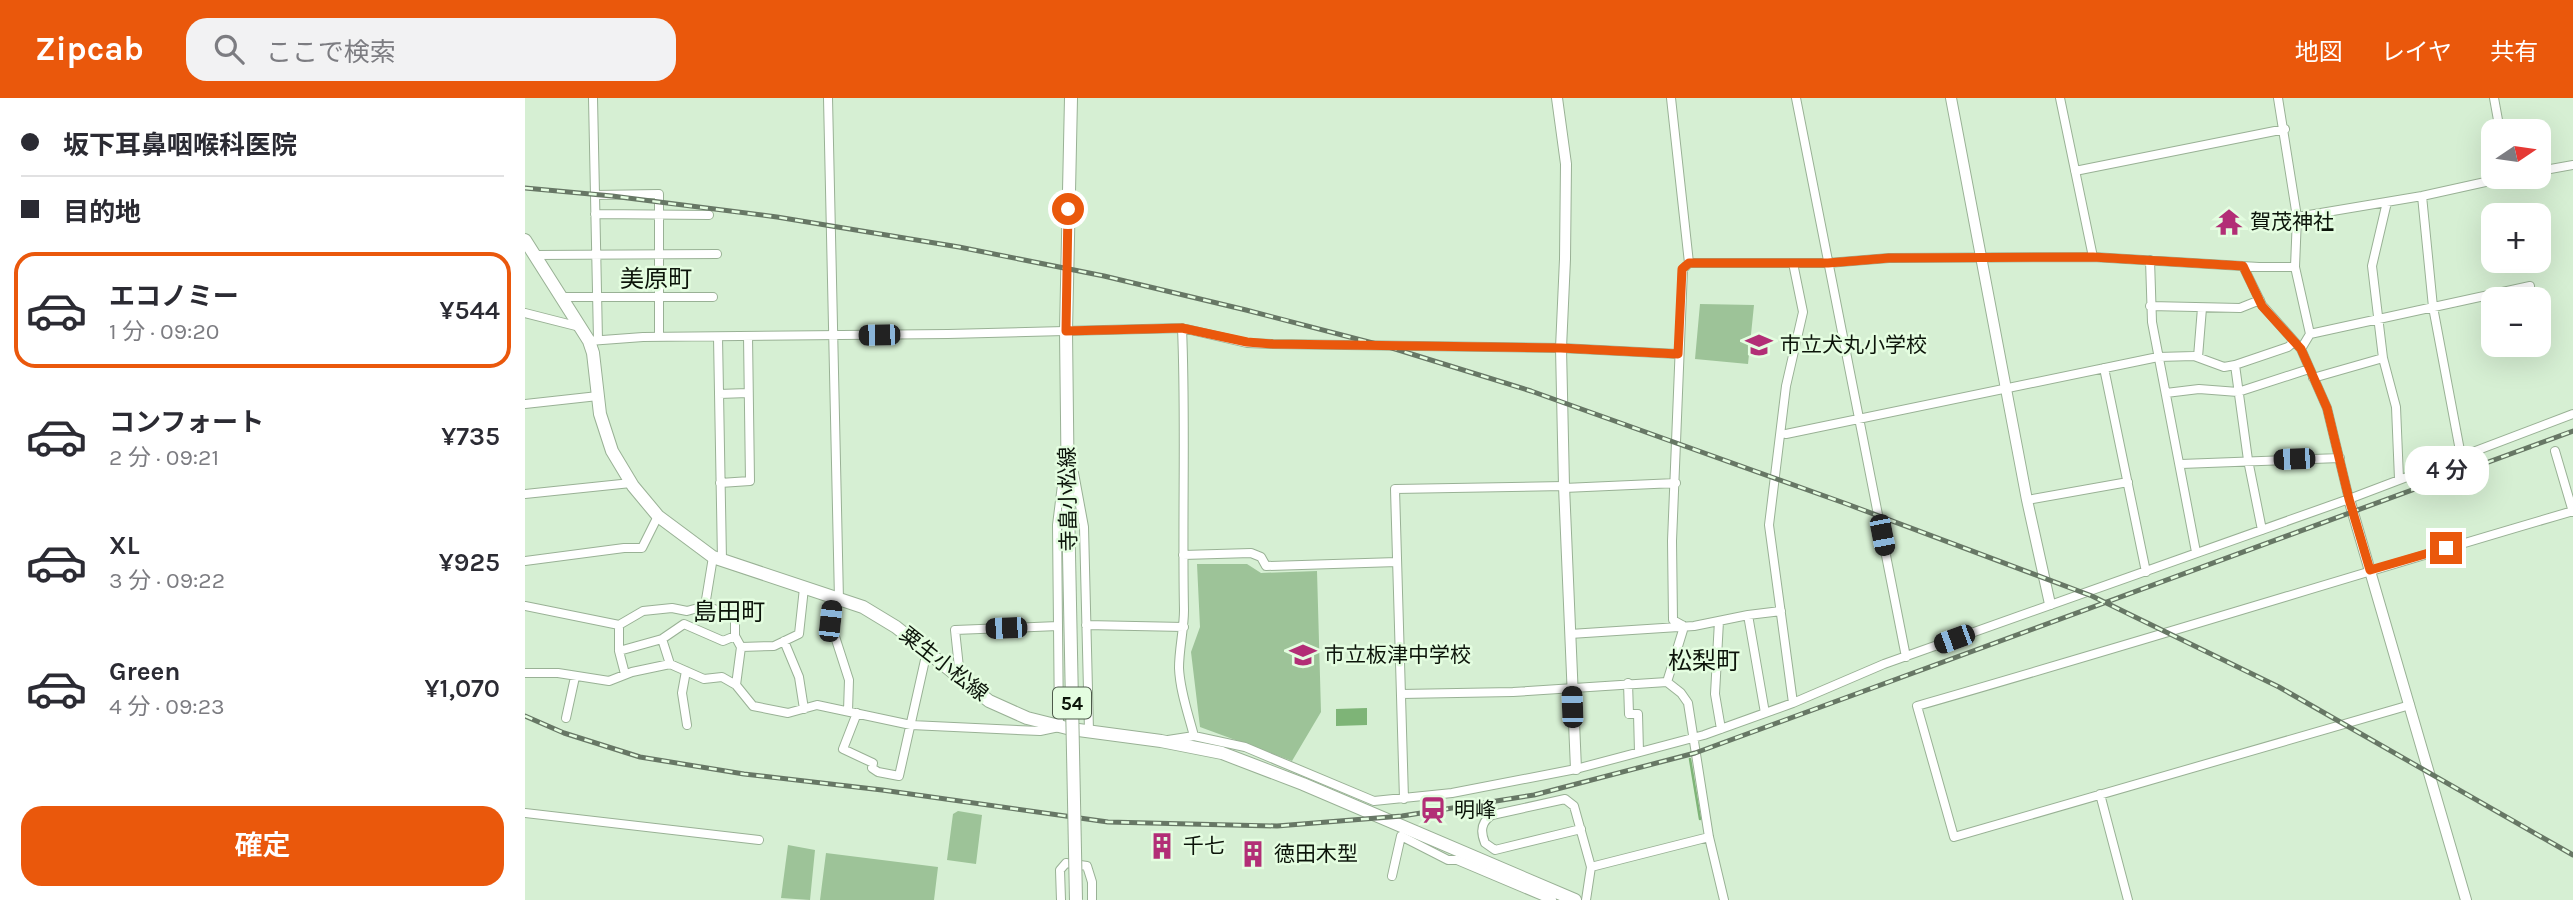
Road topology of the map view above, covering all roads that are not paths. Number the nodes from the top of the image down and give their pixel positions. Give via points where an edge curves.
1 (593, 98) edge
2 (828, 98) edge
3 (1071, 98) edge
4 (1557, 98) edge
5 (1671, 98) edge
6 (1796, 98) edge
7 (1951, 98) edge
8 (2060, 98) edge
9 (2278, 98) edge
10 (2494, 98) edge
11 (2498, 119) edge
12 (2285, 129) junction
13 (2573, 164) edge
14 (2551, 169) edge
15 (2075, 171) junction
16 (2481, 183) edge
17 (595, 195) junction
18 (2421, 197) junction
19 (2387, 202) junction
20 (595, 214) junction
21 (659, 215) junction
22 (709, 215) dead end
23 (2297, 217) junction
24 (525, 240) edge
25 (596, 254) junction
26 (659, 254) junction
27 (717, 254) dead end
28 (535, 255) junction
29 (2093, 257) junction
30 (1981, 258) junction
31 (2150, 260) junction
32 (1793, 262) junction
33 (1689, 263) junction
34 (1828, 263) junction
35 (2243, 266) junction
36 (2295, 267) junction
37 (2531, 286) dead end
38 (563, 297) junction
39 (597, 297) junction
40 (659, 297) junction
41 (713, 297) dead end
42 (2260, 300) junction
43 (2150, 306) junction
44 (2433, 307) junction
45 (2201, 308) junction
46 (525, 313) edge
47 (2378, 318) junction
48 (580, 327) junction
49 (1182, 328) junction
50 (1066, 331) junction
51 (2309, 334) junction
52 (833, 335) junction
53 (748, 336) junction
54 (659, 337) junction
55 (718, 337) junction
56 (594, 341) junction
57 (2294, 342) junction
58 (1561, 348) junction
59 (2301, 349) junction
60 (1678, 354) junction
61 (2158, 357) junction
62 (2198, 357) junction
63 (2383, 358) junction
64 (2235, 365) junction
65 (2104, 368) junction
66 (2311, 374) junction
67 (2007, 388) junction
68 (2238, 392) junction
69 (748, 393) junction
70 (2166, 393) junction
71 (719, 394) junction
72 (598, 396) junction
73 (525, 404) edge
74 (2573, 414) edge
75 (1859, 420) junction
76 (1786, 434) dead end
77 (2555, 450) dead end
78 (2461, 456) junction
79 (2340, 458) junction
80 (2248, 460) junction
81 (2181, 464) junction
82 (1068, 465) junction
83 (2399, 479) junction
84 (2128, 482) junction
85 (631, 483) junction
86 (720, 483) junction
87 (1676, 483) junction
88 (1564, 487) junction
89 (525, 494) edge
90 (2349, 499) junction
91 (2027, 500) junction
92 (2573, 511) edge
93 (658, 516) junction
94 (2262, 530) junction
95 (2196, 552) junction
96 (1183, 555) junction
97 (717, 558) junction
98 (525, 561) edge
99 (1397, 562) junction
100 (2370, 570) junction
101 (2146, 572) junction
102 (804, 588) junction
103 (836, 598) junction
104 (2050, 604) junction
105 (525, 606) edge
106 (705, 606) junction
107 (1781, 611) junction
108 (1748, 615) junction
109 (1719, 621) junction
110 (619, 625) junction
111 (1086, 625) junction
112 (1682, 625) junction
113 (1058, 626) junction
114 (1184, 627) junction
115 (1570, 634) junction
116 (735, 636) junction
117 (662, 639) junction
118 (784, 641) junction
119 (741, 647) junction
120 (619, 651) junction
121 (927, 651) junction
122 (1906, 657) junction
123 (670, 664) junction
124 (686, 671) junction
125 (525, 673) edge
126 (625, 674) junction
127 (575, 677) junction
128 (960, 677) junction
129 (1667, 682) junction
130 (1628, 683) junction
131 (736, 685) junction
132 (1572, 688) junction
133 (1401, 694) junction
134 (1793, 703) junction
135 (2410, 705) junction
136 (803, 709) junction
137 (852, 712) junction
138 (1765, 713) junction
139 (566, 718) dead end
140 (687, 724) dead end
141 (911, 724) junction
142 (1059, 727) junction
143 (1721, 729) junction
144 (1089, 731) junction
145 (1194, 736) junction
146 (1693, 737) junction
147 (1161, 741) junction
148 (1639, 752) junction
149 (1576, 769) junction
150 (2100, 794) junction
151 (1404, 799) junction
152 (525, 813) edge
153 (1581, 828) junction
154 (1709, 837) junction
155 (759, 840) dead end
156 (1591, 867) junction
157 (1392, 876) dead end
158 (1061, 900) edge
159 (1076, 900) edge
160 (1092, 900) edge
161 (1552, 900) edge
162 (1573, 900) edge
163 (1586, 900) edge
164 (1724, 900) edge
165 (2129, 900) edge
166 (2466, 900) edge

1 - 17 street
2 - 52 street
3 - 50 main road, 寺畠小松線 / 54
4 - 58 street via 1566,164
5 - 33 street
6 - 34 street
7 - 30 street
8 - 15 street
9 - 12 street
10 - 11 street
12 - 15 street
12 - 23 street
13 - 14 street
15 - 29 street
16 - 18 street
17 - 20 street
17 - 21 street via 659,194
18 - 19 street
18 - 44 street
19 - 23 street
19 - 47 street via 2372,266
20 - 21 street
20 - 25 street
21 - 22 street
21 - 26 street
23 - 36 street
24 - 28 main road, 粟生小松線
25 - 26 street
25 - 28 street
25 - 39 street
26 - 27 street
26 - 40 street
28 - 38 main road, 粟生小松線
29 - 30 street
29 - 31 street
30 - 34 street
30 - 67 street
31 - 35 street
31 - 43 street
32 - 33 street
32 - 34 street
32 - 107 street via 1803,312 1786,386 1769,525
33 - 60 street via 1682,269
34 - 75 street
35 - 36 street
35 - 42 street
36 - 51 street
37 - 44 street
38 - 39 street
38 - 48 main road, 粟生小松線
39 - 40 street
39 - 56 street
40 - 41 street
40 - 54 street
42 - 45 street via 2240,308
42 - 57 street
43 - 45 street
43 - 61 street
44 - 47 street
44 - 78 street
45 - 62 street
46 - 48 street
47 - 51 street
47 - 63 street
48 - 56 main road, 粟生小松線
49 - 50 street
49 - 58 street via 1273,344
49 - 96 street
50 - 52 street
50 - 82 main road, 寺畠小松線 / 54
51 - 59 street
52 - 53 street
52 - 103 street
53 - 55 street
53 - 69 street
54 - 55 street
54 - 56 street
55 - 71 street
56 - 72 main road, 粟生小松線
57 - 59 street
57 - 64 street
58 - 60 street
58 - 88 street
59 - 66 street
60 - 87 street
61 - 62 street
61 - 65 street
61 - 70 street
62 - 64 street via 2224,367
63 - 66 street
63 - 83 street via 2396,407
64 - 68 street
65 - 67 street
65 - 84 street
66 - 68 street
66 - 79 street via 2327,408
67 - 75 street
67 - 91 street
68 - 70 street via 2199,389
68 - 80 street
69 - 71 street
69 - 86 street via 750,481
70 - 81 street
71 - 86 street
72 - 73 street
72 - 85 main road, 粟生小松線 via 612,451
74 - 78 street
75 - 76 street
75 - 122 street
77 - 92 street
78 - 83 street
79 - 80 street
79 - 90 street
80 - 81 street
80 - 94 street
81 - 95 street
82 - 111 street via 1074,473 1084,527
82 - 113 street via 1057,525
82 - 159 main road, 寺畠小松線 / 54, bridge
83 - 90 street
84 - 91 street
84 - 101 street
85 - 89 street
85 - 93 main road, 粟生小松線
86 - 97 street
87 - 88 street
87 - 112 street via 1673,620
88 - 99 street via 1395,489
88 - 115 street
90 - 94 street
90 - 100 street
91 - 104 street
92 - 100 street
93 - 97 main road, 粟生小松線
93 - 98 street via 642,548
94 - 95 street
95 - 101 street
96 - 99 street via 1251,553 1261,557 1266,566
96 - 114 street
97 - 102 main road, 粟生小松線
97 - 106 street
99 - 133 street
100 - 135 street
100 - 150 street via 1917,706 1954,837
101 - 104 street
102 - 103 main road, 粟生小松線
102 - 118 street via 799,634
103 - 121 main road, 粟生小松線 via 863,607
103 - 137 street via 830,621 849,680
104 - 122 street
105 - 110 street
106 - 110 street via 687,611 643,611
106 - 116 street via 735,616
107 - 108 street
107 - 134 street
108 - 109 street
108 - 138 street
109 - 112 street
109 - 143 street via 1715,694
110 - 120 street
111 - 114 street
111 - 144 street
112 - 115 street
112 - 129 street
113 - 128 street via 955,631
113 - 142 street
114 - 145 street via 1180,676
115 - 132 street
116 - 117 street via 723,641 684,624
116 - 119 street
117 - 120 street
117 - 123 street
118 - 119 street via 774,646
118 - 136 street via 799,677
119 - 131 street
120 - 126 street
121 - 128 main road, 粟生小松線
121 - 141 street
122 - 134 street
123 - 124 street
123 - 126 street
124 - 131 street via 703,679 722,677
124 - 140 street
125 - 127 street
126 - 127 street via 609,681
127 - 139 street
128 - 142 main road, 粟生小松線 via 989,701
129 - 130 street
129 - 146 street via 1688,703
130 - 132 street
130 - 148 street via 1629,714 1638,714
131 - 136 street via 753,706 788,713
132 - 133 street
132 - 149 street
133 - 151 street
134 - 138 street
135 - 150 street
135 - 166 street
136 - 137 street via 817,705
137 - 141 street
137 - 141 street via 843,749 890,776 899,776
138 - 143 street
141 - 142 street via 1040,731
142 - 144 main road, 粟生小松線
143 - 146 street
144 - 147 main road, 粟生小松線
145 - 147 street
145 - 151 street via 1245,747 1374,801
146 - 148 street
146 - 154 street
147 - 162 main road, 粟生小松線 via 1253,763
148 - 149 street
149 - 151 street
150 - 165 street
152 - 155 street
153 - 153 street via 1495,850 1485,843 1481,830 1492,815 1565,799 1574,806
153 - 156 street
154 - 156 street
154 - 164 street
156 - 163 street
157 - 161 street via 1401,836 1448,860
158 - 160 street via 1060,870 1066,863 1087,866

